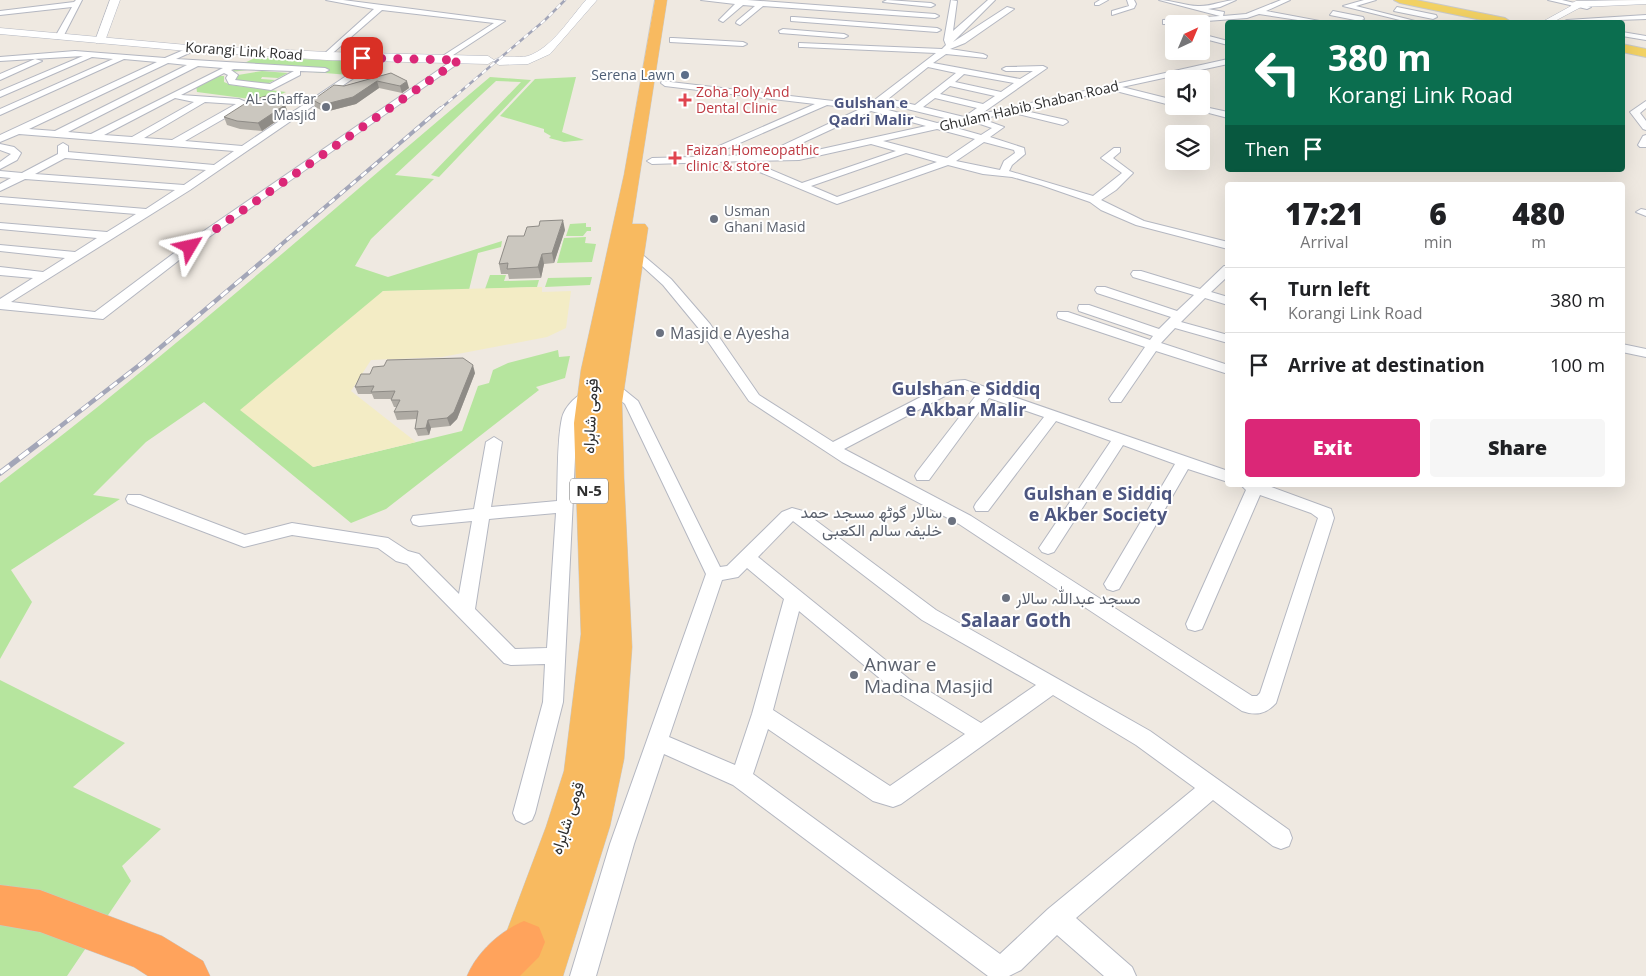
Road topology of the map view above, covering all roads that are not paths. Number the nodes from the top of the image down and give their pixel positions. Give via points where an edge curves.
1 (115, 0) edge
2 (329, 0) edge
3 (592, 0) edge
4 (662, 0) edge
5 (675, 0) edge
6 (704, 0) edge
7 (714, 0) edge
8 (810, 0) edge
9 (992, 0) edge
10 (1105, 0) edge
11 (1130, 0) edge
12 (1162, 0) edge
13 (1233, 0) edge
14 (1287, 0) edge
15 (1400, 0) edge
16 (1551, 0) edge
17 (743, 1) edge
18 (873, 1) dead end
19 (882, 1) edge
20 (954, 1) edge
21 (1371, 1) edge
22 (78, 2) edge
23 (359, 2) edge
24 (1646, 2) edge
25 (761, 4) junction
26 (1097, 4) dead end
27 (931, 5) dead end
28 (1580, 6) junction
29 (380, 7) junction
30 (804, 7) junction
31 (1195, 8) junction
32 (1010, 9) dead end
33 (72, 12) junction
34 (874, 12) junction
35 (1262, 12) junction
36 (1456, 12) junction
37 (0, 13) edge
38 (1115, 13) dead end
39 (1333, 13) dead end
40 (1179, 15) edge
41 (935, 16) dead end
42 (1234, 17) junction
43 (1433, 17) junction
44 (1646, 17) edge
45 (794, 19) junction
46 (0, 20) edge
47 (723, 20) dead end
48 (1210, 20) edge
49 (1250, 20) edge
50 (1309, 20) edge
51 (1362, 20) edge
52 (1400, 20) edge
53 (1418, 20) edge
54 (1495, 20) edge
55 (1552, 20) edge
56 (1599, 20) edge
57 (740, 23) dead end
58 (863, 28) junction
59 (1646, 29) edge
60 (937, 30) dead end
61 (0, 31) edge
62 (1219, 32) dead end
63 (1625, 32) edge
64 (1210, 33) edge
65 (1625, 33) edge
66 (59, 37) junction
67 (1210, 37) edge
68 (1646, 38) edge
69 (673, 40) junction
70 (891, 40) dead end
71 (100, 41) junction
72 (908, 41) dead end
73 (1225, 42) edge
74 (743, 44) dead end
75 (802, 45) dead end
76 (947, 45) junction
77 (851, 46) junction
78 (190, 48) junction
79 (1625, 49) edge
80 (1646, 53) edge
81 (94, 54) junction
82 (51, 55) junction
83 (327, 56) junction
84 (983, 56) dead end
85 (123, 58) junction
86 (379, 58) junction
87 (2, 59) edge
88 (444, 59) junction
89 (459, 60) junction
90 (161, 61) junction
91 (1225, 62) edge
92 (196, 63) junction
93 (928, 64) junction
94 (228, 68) junction
95 (1006, 68) dead end
96 (325, 70) dead end
97 (963, 71) junction
98 (297, 73) dead end
99 (0, 77) edge
100 (1021, 82) junction
101 (665, 83) junction
102 (948, 83) junction
103 (1113, 87) junction
104 (0, 94) edge
105 (176, 94) junction
106 (933, 95) junction
107 (1002, 95) junction
108 (205, 100) junction
109 (882, 100) junction
110 (1165, 101) edge
111 (827, 102) junction
112 (1646, 104) edge
113 (984, 107) junction
114 (870, 108) junction
115 (917, 108) junction
116 (1012, 110) junction
117 (1210, 111) edge
118 (0, 112) edge
119 (1225, 114) edge
120 (903, 118) junction
121 (968, 119) junction
122 (1062, 122) dead end
123 (939, 127) junction
124 (1646, 127) edge
125 (7, 131) edge
126 (59, 134) junction
127 (93, 137) junction
128 (980, 138) junction
129 (0, 139) edge
130 (133, 140) junction
131 (873, 141) junction
132 (174, 143) junction
133 (0, 146) edge
134 (843, 147) junction
135 (245, 149) junction
136 (1117, 150) dead end
137 (906, 151) junction
138 (63, 155) junction
139 (799, 157) junction
140 (759, 159) junction
141 (652, 161) junction
142 (691, 161) junction
143 (874, 161) junction
144 (949, 162) junction
145 (0, 166) edge
146 (216, 168) junction
147 (840, 173) junction
148 (1003, 173) junction
149 (0, 174) edge
150 (22, 177) junction
151 (802, 186) junction
152 (0, 188) edge
153 (186, 188) junction
154 (0, 200) edge
155 (1094, 200) junction
156 (148, 212) junction
157 (0, 226) edge
158 (17, 228) junction
159 (109, 236) junction
160 (0, 238) edge
161 (630, 241) junction
162 (1225, 245) edge
163 (0, 248) edge
164 (78, 256) junction
165 (0, 271) edge
166 (1225, 271) edge
167 (1137, 274) dead end
168 (46, 276) junction
169 (1101, 290) dead end
170 (1203, 293) junction
171 (0, 294) edge
172 (15, 295) junction
173 (1225, 300) edge
174 (0, 305) edge
175 (1084, 308) dead end
176 (1063, 315) dead end
177 (1176, 319) junction
178 (1225, 338) edge
179 (1157, 339) junction
180 (1625, 349) edge
181 (1646, 353) edge
182 (1225, 369) edge
183 (601, 391) junction
184 (986, 392) junction
185 (1116, 399) dead end
186 (1053, 415) junction
187 (1120, 439) junction
188 (494, 442) dead end
189 (833, 448) junction
190 (1184, 462) junction
191 (923, 476) dead end
192 (1225, 476) edge
193 (1252, 487) edge
194 (1255, 487) edge
195 (134, 499) dead end
196 (564, 506) junction
197 (982, 507) dead end
198 (483, 514) junction
199 (419, 520) dead end
200 (1048, 548) dead end
201 (748, 558) junction
202 (715, 574) junction
203 (1113, 584) dead end
204 (794, 596) junction
205 (465, 613) junction
206 (1195, 624) dead end
207 (556, 656) junction
208 (1052, 684) junction
209 (762, 714) junction
210 (982, 734) junction
211 (658, 742) junction
212 (741, 778) junction
213 (1212, 787) junction
214 (524, 813) dead end
215 (1281, 838) dead end
216 (0, 905) edge
217 (1057, 918) junction
218 (526, 965) edge
219 (188, 976) edge
220 (489, 976) edge
221 (583, 976) edge
222 (1123, 976) edge

1 - 71 street
2 - 23 street
3 - 89 main road, Korangi Link Road via 546,52 528,60
4 - 161 highway, قومی شاہراہ / N-5 via 634,168
5 - 69 highway, قومی شاہراہ / N-5
6 - 7 street
7 - 17 street
8 - 30 street
9 - 76 street
10 - 26 street
11 - 38 street via 1132,7
12 - 31 street
13 - 31 street via 1218,6
14 - 35 street
15 - 36 main road
16 - 28 street
17 - 25 street
17 - 47 street
18 - 19 street
19 - 27 street
19 - 34 street
20 - 76 street
21 - 43 street
21 - 52 street via 1347,6
22 - 33 street
22 - 37 street
23 - 29 street
24 - 28 street
25 - 30 street
25 - 57 street
28 - 55 street
29 - 83 street
29 - 88 street via 501,21
30 - 34 street
30 - 45 street
31 - 40 street
31 - 42 street
32 - 76 street via 962,41
33 - 46 street
33 - 66 street
34 - 41 street
34 - 58 street
35 - 42 street
35 - 50 street
36 - 43 street
36 - 54 main road
39 - 51 street
42 - 48 street
42 - 49 street
43 - 53 street
44 - 56 street
45 - 58 street
45 - 77 street via 784,31 857,37
58 - 60 street
59 - 63 street
61 - 66 main road, Korangi Link Road
62 - 64 street
65 - 68 street
66 - 71 main road, Korangi Link Road
67 - 73 street
69 - 74 street
69 - 101 highway, قومی شاہراہ / N-5
70 - 72 street
71 - 78 main road, Korangi Link Road
75 - 77 street
76 - 77 street
76 - 84 street
76 - 93 street
78 - 83 main road, Korangi Link Road
78 - 90 street
79 - 80 main road
81 - 82 street
81 - 85 street
81 - 104 street
82 - 87 street
82 - 99 street
83 - 86 main road, Korangi Link Road
85 - 90 street
85 - 118 street
86 - 88 main road, Korangi Link Road
86 - 135 street
88 - 89 main road, Korangi Link Road
89 - 174 street via 205,235 98,316
90 - 92 street
90 - 125 street
91 - 103 street, Ghulam Habib Shaban Road
92 - 94 street
92 - 126 street
93 - 97 street
93 - 109 street
94 - 96 street
94 - 98 street via 234,75 230,78 232,82 267,87
94 - 105 street
95 - 100 street via 1044,69
97 - 100 street
97 - 102 street
100 - 107 street
101 - 111 street
101 - 141 highway, قومی شاہراہ / N-5
102 - 106 street
102 - 107 street
103 - 110 street
103 - 116 street, Ghulam Habib Shaban Road
105 - 108 street via 179,98
105 - 127 street
106 - 113 street
106 - 115 street
107 - 113 street
108 - 130 street
108 - 132 street via 243,104
109 - 114 street
109 - 115 street
111 - 114 street
111 - 142 street
112 - 124 street via 1635,112
113 - 121 street
114 - 120 street
114 - 140 street
115 - 121 street
116 - 121 street, Ghulam Habib Shaban Road
116 - 122 street
117 - 119 street
120 - 123 street
120 - 134 street
121 - 123 street, Ghulam Habib Shaban Road
121 - 128 street via 999,126
123 - 128 street
123 - 131 street, Ghulam Habib Shaban Road
123 - 137 street
125 - 126 street
125 - 129 street
126 - 127 street
126 - 138 street
127 - 130 street
128 - 144 street
128 - 148 street via 1019,148 1020,154 1008,163
130 - 132 street
131 - 134 street, Ghulam Habib Shaban Road
131 - 137 street
132 - 135 street
133 - 145 street via 16,153
134 - 139 street, Ghulam Habib Shaban Road
134 - 143 street
135 - 146 street
136 - 155 street via 1106,158 1128,173
137 - 143 street
137 - 144 street
138 - 146 street
138 - 150 street
139 - 140 street, Ghulam Habib Shaban Road
139 - 147 street
140 - 142 street, Ghulam Habib Shaban Road
140 - 151 street via 749,164
141 - 142 street, Ghulam Habib Shaban Road
141 - 161 highway, قومی شاہراہ / N-5
143 - 147 street
144 - 148 street
144 - 151 street via 837,201
146 - 153 street
147 - 151 street
148 - 155 street
149 - 150 street
150 - 152 street
150 - 153 street
153 - 156 street
154 - 156 street
155 - 162 street via 1140,223
156 - 159 street
157 - 158 street
158 - 159 street
158 - 160 street
159 - 164 street
161 - 183 highway, قومی شاہراہ / N-5
161 - 189 street via 705,327 754,398
163 - 164 street
164 - 168 street
165 - 168 street
166 - 170 street
167 - 170 street
168 - 172 street
169 - 177 street
170 - 173 street
170 - 177 street
171 - 172 street
172 - 174 street
175 - 179 street
176 - 179 street
177 - 178 street
177 - 179 street
179 - 182 street
179 - 185 street
180 - 181 street
183 - 196 street via 575,407 570,417
183 - 202 street via 631,401
183 - 218 highway, قومی شاہراہ / N-5 via 587,432 597,634 582,771
183 - 218 highway, قومی شاہراہ / N-5 via 610,479 616,647 606,759 591,826
184 - 186 street
184 - 189 street via 957,384
184 - 191 street
186 - 187 street
186 - 197 street
187 - 190 street
187 - 200 street
188 - 198 street
189 - 194 street via 965,520 1249,705 1262,705 1269,697 1326,518 1325,513 1317,509
190 - 192 street
190 - 203 street
193 - 206 street
195 - 205 street via 244,541 292,529 382,542 402,556 413,559
196 - 198 street
196 - 207 street
198 - 199 street
198 - 205 street
201 - 202 street via 732,572
201 - 204 street
201 - 208 street via 788,516 797,515 929,615
202 - 211 street
204 - 209 street
204 - 210 street via 902,685
205 - 207 street via 511,657
207 - 214 street via 553,702
208 - 210 street
208 - 213 street via 1143,738
209 - 210 street via 881,794 893,797
209 - 212 street
211 - 212 street
211 - 221 street via 622,844
212 - 217 street via 998,968 1012,961
213 - 215 street
213 - 217 street
216 - 219 highway via 40,911 147,951
217 - 222 street
218 - 220 highway

